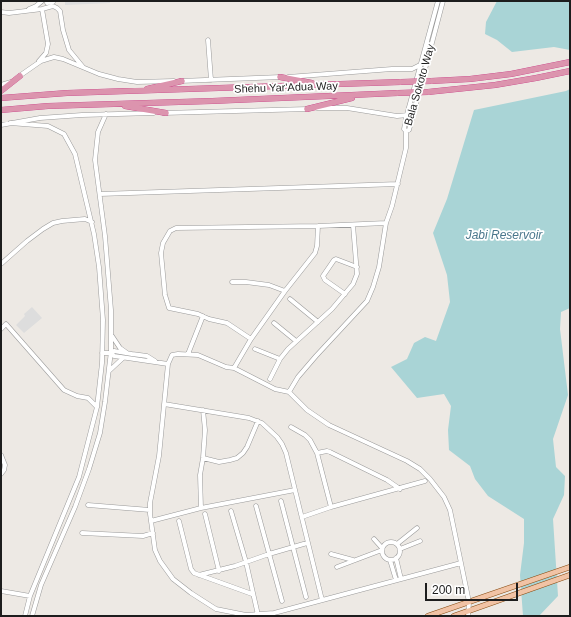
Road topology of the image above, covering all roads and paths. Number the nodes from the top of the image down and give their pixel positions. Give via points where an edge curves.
1 (42, 1) edge
2 (438, 1) edge
3 (443, 1) edge
4 (53, 3) edge
5 (46, 5) edge
6 (24, 11) junction
7 (1, 12) edge
8 (208, 40) dead end
9 (570, 62) edge
10 (420, 65) junction
11 (34, 66) junction
12 (84, 68) junction
13 (412, 69) junction
14 (418, 71) junction
15 (570, 71) edge
16 (20, 76) junction
17 (280, 77) junction
18 (422, 79) junction
19 (211, 80) junction
20 (182, 81) junction
21 (344, 84) junction
22 (1, 85) edge
23 (1, 91) edge
24 (122, 92) junction
25 (381, 94) junction
26 (1, 98) edge
27 (113, 104) junction
28 (307, 109) junction
29 (413, 109) junction
30 (1, 110) edge
31 (166, 113) junction
32 (106, 114) junction
33 (407, 115) junction
34 (397, 116) junction
35 (37, 118) junction
36 (10, 123) junction
37 (405, 124) junction
38 (1, 125) edge
39 (37, 125) junction
40 (406, 131) junction
41 (398, 184) junction
42 (100, 194) junction
43 (90, 214) junction
44 (85, 219) junction
45 (92, 222) junction
46 (386, 223) junction
47 (353, 225) junction
48 (318, 226) junction
49 (1, 264) edge
50 (357, 267) junction
51 (232, 282) dead end
52 (285, 291) junction
53 (345, 294) junction
54 (290, 299) dead end
55 (203, 316) junction
56 (318, 322) junction
57 (274, 323) dead end
58 (1, 329) edge
59 (112, 336) junction
60 (251, 339) junction
61 (296, 341) junction
62 (255, 349) dead end
63 (102, 353) junction
64 (111, 353) junction
65 (127, 353) junction
66 (188, 354) junction
67 (124, 358) junction
68 (280, 359) junction
69 (155, 361) junction
70 (168, 364) junction
71 (234, 368) junction
72 (109, 371) junction
73 (270, 380) dead end
74 (290, 392) junction
75 (99, 394) junction
76 (88, 398) junction
77 (164, 404) junction
78 (97, 407) junction
79 (203, 410) junction
80 (258, 421) junction
81 (292, 427) dead end
82 (317, 453) junction
83 (1, 455) edge
84 (203, 458) junction
85 (1, 474) edge
86 (425, 481) dead end
87 (400, 489) junction
88 (295, 490) junction
89 (281, 501) dead end
90 (88, 505) dead end
91 (256, 506) dead end
92 (331, 507) junction
93 (201, 508) junction
94 (150, 510) junction
95 (231, 511) dead end
96 (205, 514) dead end
97 (302, 516) junction
98 (151, 521) junction
99 (179, 521) dead end
100 (417, 528) dead end
101 (82, 533) dead end
102 (153, 533) junction
103 (374, 539) dead end
104 (420, 541) dead end
105 (307, 543) junction
106 (397, 544) junction
107 (293, 546) junction
108 (382, 549) junction
109 (400, 549) junction
110 (269, 554) junction
111 (331, 554) dead end
112 (396, 558) junction
113 (354, 560) junction
114 (390, 560) junction
115 (246, 562) junction
116 (461, 563) junction
117 (337, 567) dead end
118 (568, 568) edge
119 (219, 571) junction
120 (199, 575) junction
121 (570, 575) edge
122 (401, 579) junction
123 (396, 580) junction
124 (1, 591) edge
125 (252, 594) junction
126 (30, 596) junction
127 (306, 597) dead end
128 (322, 600) junction
129 (282, 601) dead end
130 (469, 602) junction
131 (468, 614) edge
132 (258, 615) junction
133 (25, 616) edge
134 (32, 616) edge
135 (246, 616) edge
136 (428, 616) edge
137 (454, 616) edge

1 - 6 street
2 - 10 street, Bala Sokoto Way
3 - 18 street, Bala Sokoto Way
4 - 5 street
4 - 12 street via 60,11 69,50
5 - 6 street
5 - 11 street via 47,50
6 - 7 street
8 - 19 street
9 - 21 highway, Shehu Yar'Adua Way, bridge via 491,77
10 - 13 street
10 - 14 street, Bala Sokoto Way
11 - 12 street via 54,57
11 - 16 street
12 - 20 street via 126,80
13 - 14 street
13 - 17 street
14 - 18 street
14 - 33 street, Bala Sokoto Way
15 - 25 highway, Shehu Yar'Adua Way, bridge via 495,85
16 - 22 street
16 - 23 highway
17 - 19 street
17 - 21 highway via 312,83
18 - 29 street, Bala Sokoto Way
19 - 20 street
20 - 24 highway
21 - 24 highway, Shehu Yar'Adua Way
24 - 26 highway, Shehu Yar'Adua Way
25 - 27 highway, Shehu Yar'Adua Way
25 - 28 highway
27 - 30 highway, Shehu Yar'Adua Way
27 - 31 highway
28 - 31 street
28 - 34 street via 347,108
29 - 33 street
29 - 40 street, Bala Sokoto Way via 409,130
31 - 32 street
32 - 35 street
32 - 42 street via 98,132 95,160
33 - 34 street
33 - 37 street, Bala Sokoto Way
34 - 37 street
35 - 36 street
35 - 39 street
36 - 38 street
36 - 39 street
37 - 40 street, Bala Sokoto Way
39 - 43 street via 48,126 64,134 76,154
40 - 41 street via 406,148
41 - 42 street
41 - 46 street
42 - 59 street via 108,257
43 - 44 street
43 - 45 street
44 - 45 street
44 - 49 street via 53,223
45 - 63 street via 99,267 103,320
46 - 47 street
46 - 74 street via 379,266 367,301 298,377
47 - 48 street
47 - 50 street
48 - 52 street via 315,253
48 - 55 street via 176,228 170,231 163,243 162,253 165,295 169,308
50 - 53 street via 356,278
50 - 53 street via 336,259 323,276
51 - 52 street via 246,282
52 - 60 street
53 - 56 street
54 - 56 street
55 - 60 street via 227,323
55 - 66 street
56 - 61 street
57 - 61 street
58 - 76 street via 6,324 64,390
59 - 64 street
59 - 65 street
60 - 71 street
61 - 68 street
62 - 68 street
63 - 64 street
63 - 75 street
64 - 65 street
64 - 67 street
64 - 72 street
65 - 69 street via 147,356
66 - 70 street via 172,355
66 - 71 street
67 - 69 street
67 - 72 street
68 - 73 street
69 - 70 street
70 - 77 street
71 - 74 street via 275,390
72 - 134 street via 100,433 89,469 41,585
74 - 116 street via 319,419 420,469 444,497 450,510
75 - 76 street
75 - 78 street
76 - 78 street
77 - 79 street
77 - 94 street
78 - 126 street via 79,477
79 - 80 street
79 - 84 street
80 - 84 street via 247,447 237,458 220,462
80 - 88 street via 282,444
81 - 82 street via 310,440
82 - 87 street via 330,452
82 - 92 street
83 - 85 street via 5,465
84 - 93 street via 200,475
86 - 87 street
87 - 92 street
88 - 93 street
88 - 97 street
89 - 107 street
90 - 94 street
91 - 110 street
92 - 97 street
93 - 98 street
94 - 98 street
95 - 115 street
96 - 119 street
97 - 105 street
98 - 102 street
99 - 120 street via 192,569
100 - 106 street
101 - 102 street via 143,536
102 - 135 street via 155,550 173,579 216,609
103 - 108 street
104 - 109 street
105 - 107 street
105 - 128 street
106 - 108 street via 389,541
106 - 109 street
107 - 110 street
107 - 127 street
108 - 113 street
108 - 114 street via 385,558
109 - 112 street
110 - 115 street
110 - 129 street
111 - 113 street
112 - 114 street
112 - 122 street
113 - 117 street
114 - 123 street
115 - 119 street
115 - 125 street
116 - 122 street
116 - 130 street
118 - 130 main road
119 - 120 street
120 - 125 street
121 - 131 main road
122 - 123 street
123 - 128 street
124 - 126 street
125 - 132 street
126 - 133 street
128 - 132 street
130 - 131 street
130 - 136 main road
131 - 137 main road
132 - 135 street

